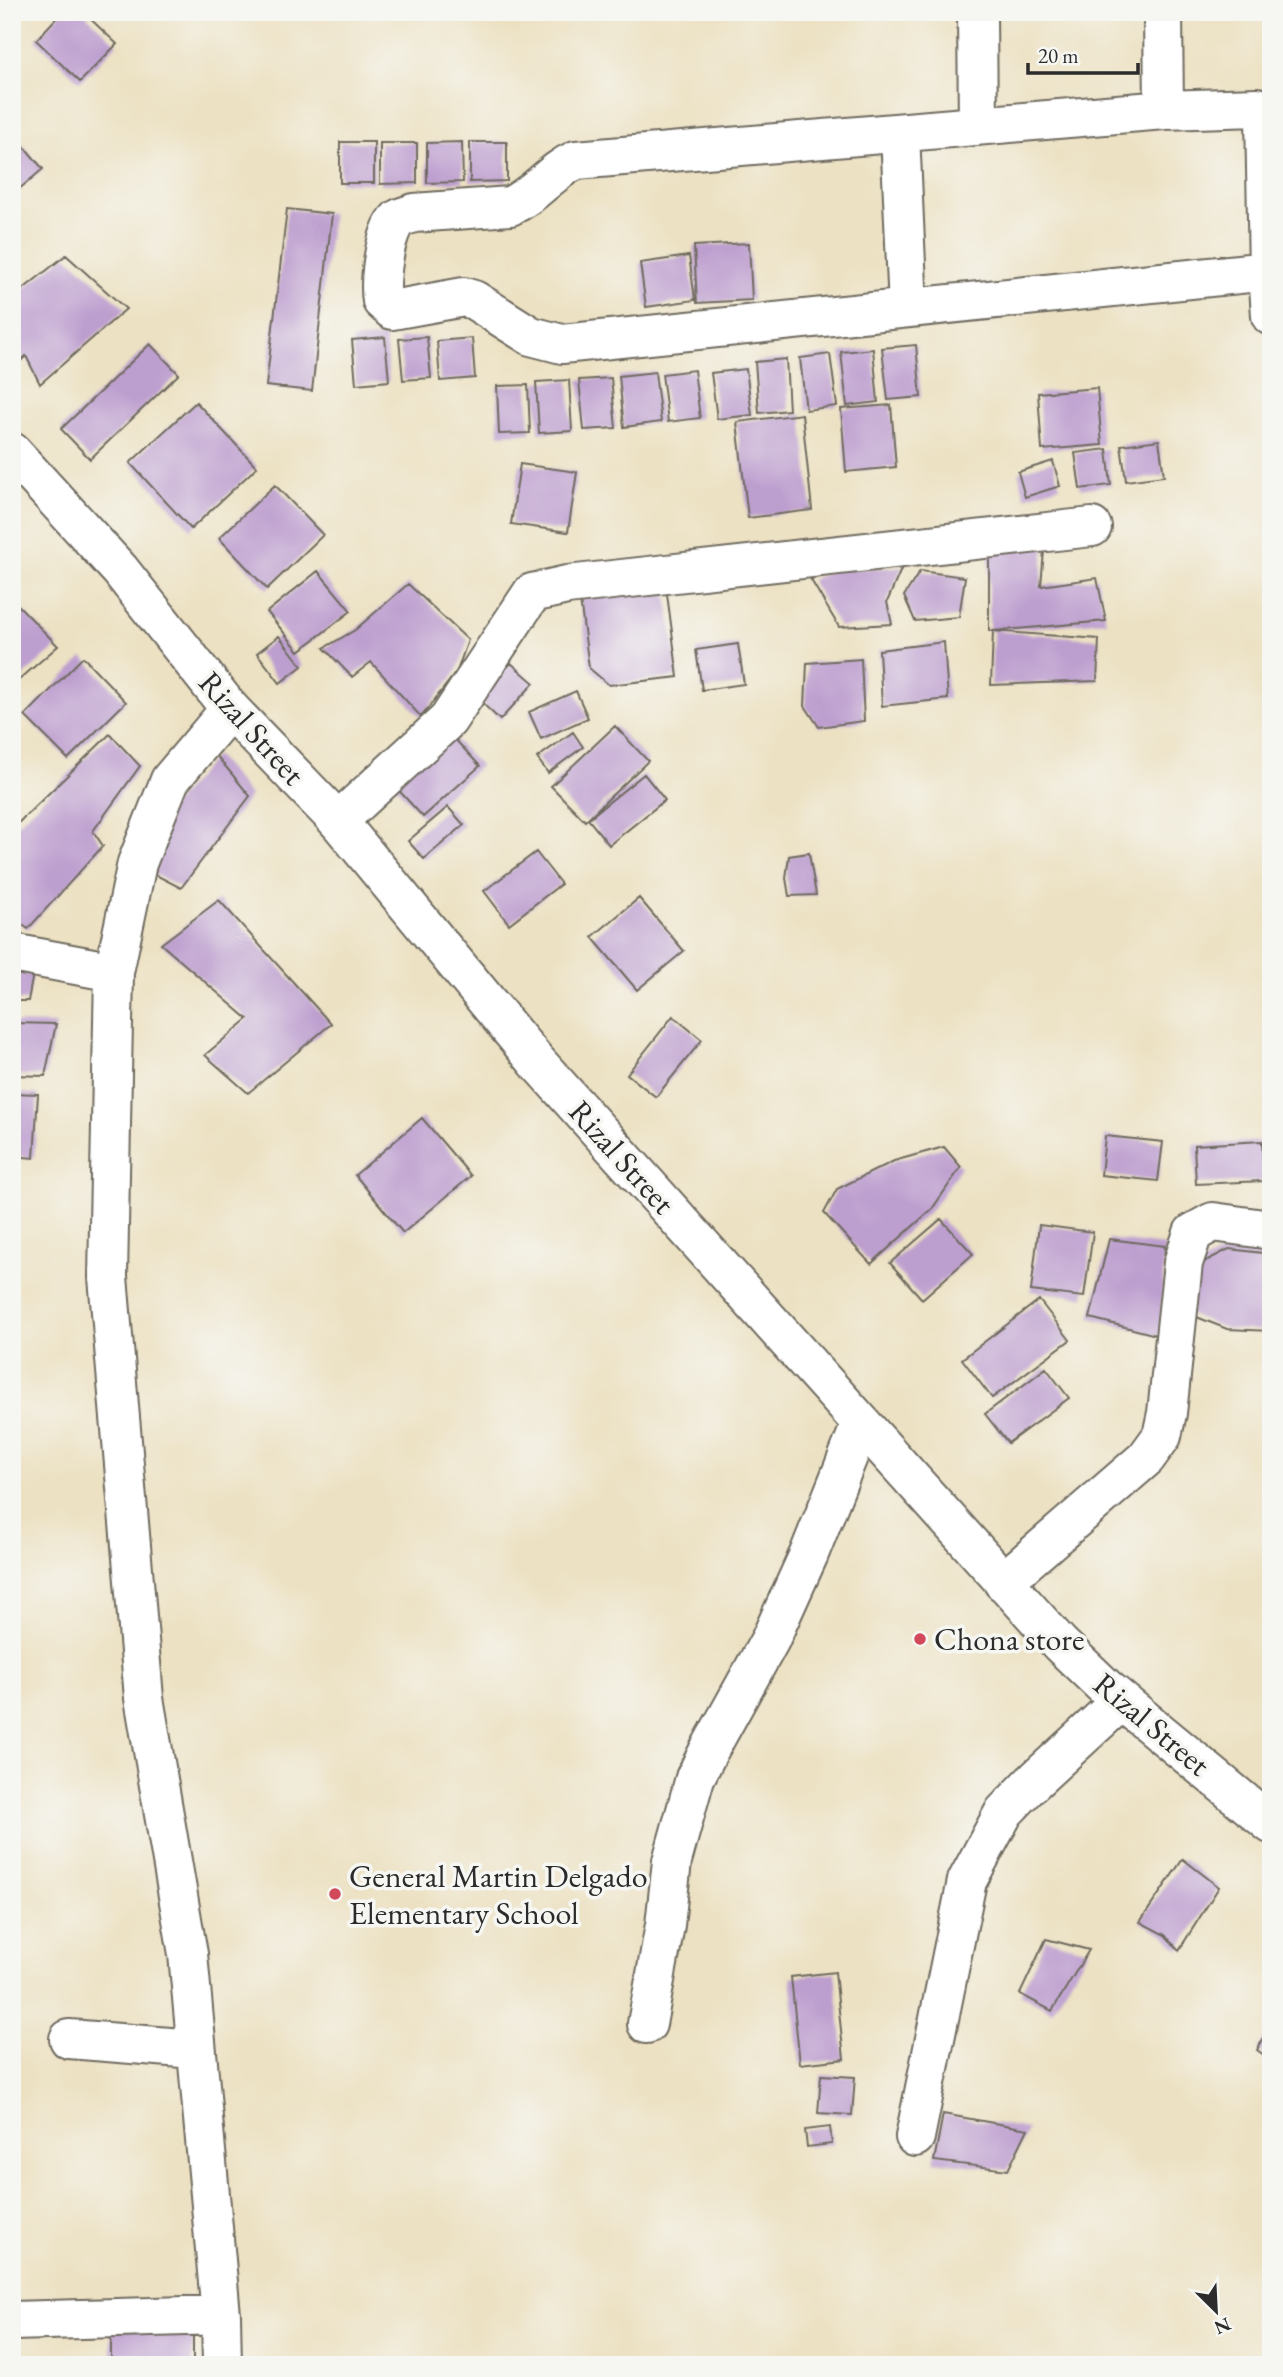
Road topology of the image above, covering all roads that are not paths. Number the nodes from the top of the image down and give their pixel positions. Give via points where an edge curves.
1 (977, 12) edge
2 (1164, 12) edge
3 (1164, 110) junction
4 (978, 126) junction
5 (900, 133) junction
6 (1268, 271) junction
7 (908, 309) junction
8 (1271, 316) edge
9 (12, 452) edge
10 (1092, 527) dead end
11 (230, 709) junction
12 (338, 821) junction
13 (12, 953) edge
14 (114, 972) junction
15 (1271, 1230) edge
16 (861, 1424) junction
17 (1003, 1582) junction
18 (1121, 1701) junction
19 (1271, 1824) edge
20 (648, 2024) dead end
21 (69, 2039) dead end
22 (195, 2049) junction
23 (915, 2137) dead end
24 (221, 2315) junction
25 (12, 2321) edge
26 (227, 2363) edge

1 - 4 street
2 - 3 street
3 - 4 street
3 - 6 street via 1257,107 1265,116
4 - 5 street
5 - 7 street
5 - 7 street via 576,160 510,206 400,218 390,230 380,286 382,301 392,310 464,297 531,336 562,344
6 - 7 street
6 - 8 street
9 - 11 street, Rizal Street via 120,570
10 - 12 street via 567,585 532,593 448,720
11 - 12 street, Rizal Street
11 - 14 street via 170,780 137,863
12 - 16 street, Rizal Street via 537,1062
13 - 14 street
14 - 22 street via 108,1277 144,1698 188,1954
15 - 17 street via 1213,1222 1193,1233 1183,1263 1162,1436 1146,1458
16 - 17 street, Rizal Street
16 - 20 street via 770,1640 695,1778 672,1861
17 - 18 street, Rizal Street
18 - 19 street, Rizal Street
18 - 23 street via 1004,1812 967,1881
21 - 22 street
22 - 24 street
24 - 25 street
24 - 26 street

